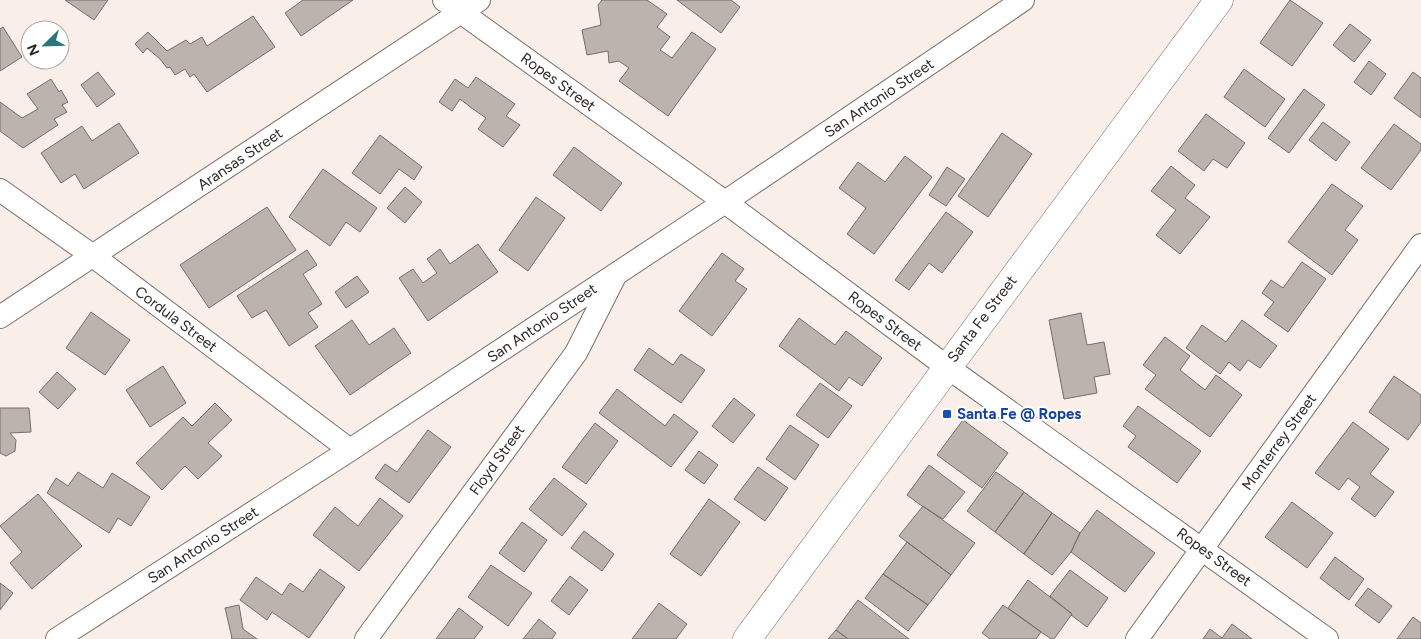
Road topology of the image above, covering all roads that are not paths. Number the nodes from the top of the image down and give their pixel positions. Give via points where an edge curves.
1 (1023, 0) edge
2 (1218, 0) edge
3 (461, 4) edge
4 (0, 190) edge
5 (724, 202) junction
6 (1421, 245) edge
7 (93, 256) junction
8 (617, 273) junction
9 (0, 317) edge
10 (947, 367) junction
11 (350, 450) junction
12 (1202, 549) junction
13 (57, 639) edge
14 (366, 639) edge
15 (747, 639) edge
16 (1137, 639) edge
17 (1327, 639) edge

1 - 5 street, San Antonio Street
2 - 10 main road, Santa Fe Street
3 - 5 street, Ropes Street
3 - 7 street, Aransas Street
4 - 7 street, Cordula Street
5 - 8 street, San Antonio Street
5 - 10 street, Ropes Street
6 - 12 street, Monterrey Street
7 - 9 street, Aransas Street
7 - 11 street, Cordula Street
8 - 11 street, San Antonio Street
8 - 14 street, Floyd Street via 576,352
10 - 12 street, Ropes Street
10 - 15 main road, Santa Fe Street
11 - 13 street, San Antonio Street
12 - 16 street, Monterrey Street
12 - 17 street, Ropes Street

